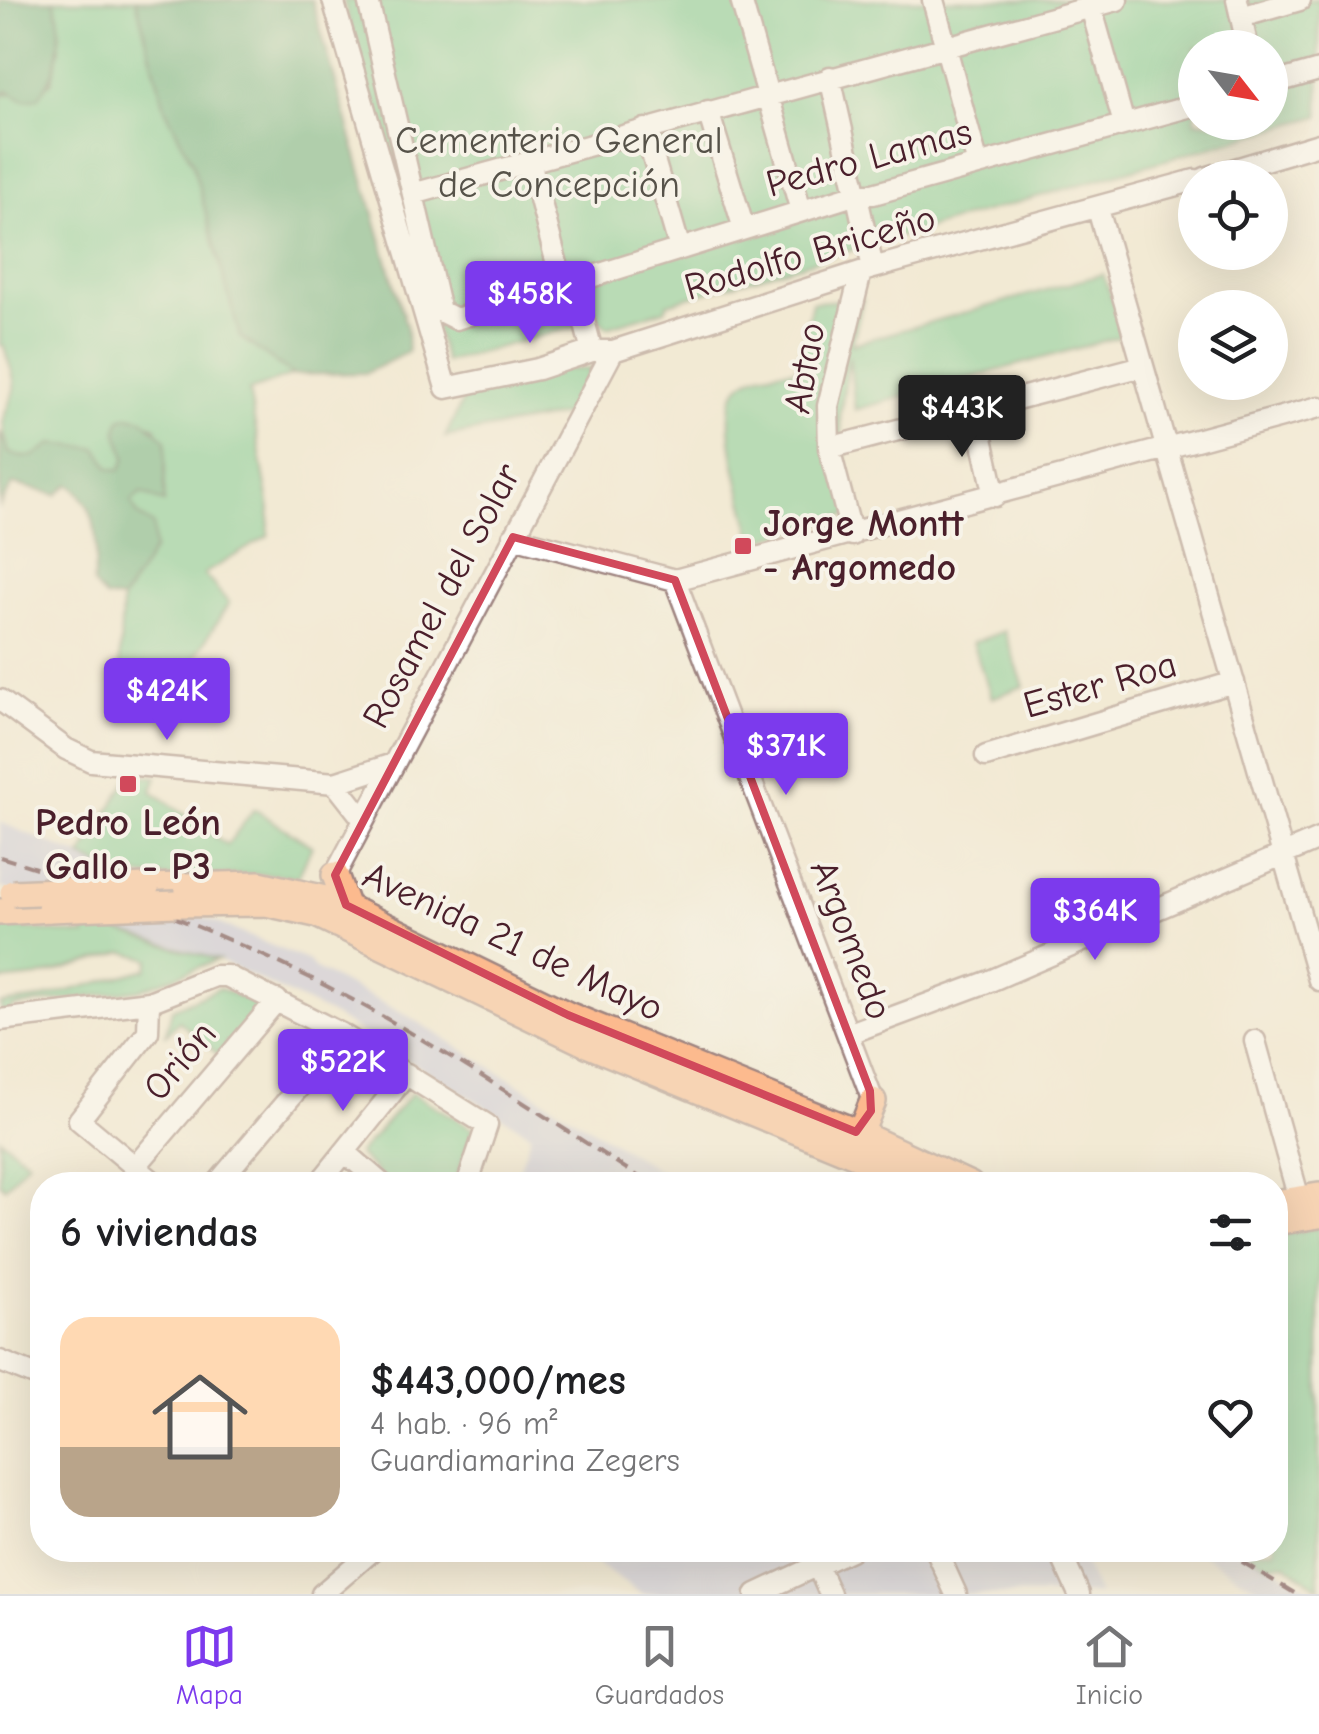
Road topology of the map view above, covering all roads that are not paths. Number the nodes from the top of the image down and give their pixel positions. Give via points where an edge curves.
1 (333, 0) edge
2 (741, 0) edge
3 (932, 0) edge
4 (1116, 0) edge
5 (1300, 0) edge
6 (373, 1) edge
7 (1090, 4) edge
8 (1239, 8) edge
9 (946, 46) junction
10 (1319, 70) edge
11 (830, 77) junction
12 (1288, 79) edge
13 (768, 94) junction
14 (1178, 110) edge
15 (708, 112) junction
16 (1124, 124) junction
17 (645, 129) junction
18 (1319, 144) edge
19 (1265, 160) edge
20 (530, 161) junction
21 (978, 165) junction
22 (1178, 185) edge
23 (413, 194) junction
24 (857, 194) junction
25 (1098, 209) junction
26 (801, 211) junction
27 (744, 229) junction
28 (680, 248) junction
29 (867, 270) junction
30 (569, 285) junction
31 (645, 338) junction
32 (668, 344) dead end
33 (603, 351) junction
34 (1143, 366) junction
35 (1319, 407) edge
36 (976, 412) junction
37 (829, 448) junction
38 (1167, 448) junction
39 (996, 496) junction
40 (852, 535) junction
41 (513, 537) junction
42 (675, 580) junction
43 (1234, 682) junction
44 (0, 700) edge
45 (986, 756) dead end
46 (393, 764) junction
47 (334, 783) junction
48 (364, 820) junction
49 (1319, 839) edge
50 (1283, 854) junction
51 (335, 875) junction
52 (310, 894) junction
53 (4, 899) edge
54 (346, 905) junction
55 (1319, 980) edge
56 (278, 1000) junction
57 (149, 1002) junction
58 (0, 1020) edge
59 (850, 1033) junction
60 (343, 1035) junction
61 (1254, 1041) dead end
62 (407, 1074) junction
63 (873, 1101) junction
64 (856, 1132) junction
65 (827, 1142) junction
66 (345, 1152) junction
67 (905, 1156) junction
68 (135, 1167) junction
69 (141, 1172) edge
70 (227, 1172) edge
71 (329, 1172) edge
72 (368, 1172) edge
73 (471, 1172) edge
74 (897, 1172) edge
75 (941, 1172) edge
76 (1303, 1203) edge
77 (0, 1360) edge
78 (30, 1373) edge
79 (359, 1562) edge
80 (825, 1562) edge
81 (941, 1562) edge
82 (1064, 1562) edge
83 (817, 1566) junction
84 (322, 1594) edge
85 (756, 1594) edge
86 (830, 1594) edge
87 (956, 1594) edge
88 (1078, 1594) edge

1 - 33 street, Rodolfo Briceño via 446,388
2 - 13 street
3 - 9 street
4 - 7 street
5 - 8 street
6 - 23 street
7 - 9 street
7 - 16 street
9 - 11 street
9 - 21 street
10 - 12 street
11 - 13 street
11 - 24 street
13 - 15 street
13 - 26 street
14 - 16 street, Pedro Lamas
15 - 17 street
15 - 27 street
16 - 21 street, Pedro Lamas
17 - 20 street
17 - 28 street
18 - 19 street
20 - 23 street
20 - 30 street
21 - 24 street, Pedro Lamas
22 - 25 street, Rodolfo Briceño
23 - 30 street, Pedro Lamas via 440,311 448,317
24 - 26 street, Pedro Lamas
24 - 29 street
25 - 29 street, Rodolfo Briceño
25 - 34 street
26 - 27 street, Pedro Lamas
27 - 28 street, Pedro Lamas
28 - 30 street, Pedro Lamas
29 - 31 street, Rodolfo Briceño via 784,301
29 - 37 street, Abtao via 828,406
30 - 33 street
31 - 32 street
31 - 33 street, Rodolfo Briceño
33 - 41 street, Rosamel del Solar
34 - 36 street
34 - 38 street
35 - 38 street
36 - 37 street
36 - 39 street
37 - 40 street, Abtao
38 - 39 street
38 - 43 street
39 - 40 street
40 - 42 street
41 - 42 street
41 - 46 street, Rosamel del Solar
42 - 59 street, Argomedo
43 - 45 street, Ester Roa
43 - 50 street
44 - 47 street via 91,761
46 - 47 street
46 - 48 street, Rosamel del Solar
47 - 48 street
48 - 51 street, Rosamel del Solar
49 - 50 street
50 - 55 street
50 - 59 street via 990,982
51 - 52 main road
51 - 54 main road
52 - 53 main road, Avenida 21 de Mayo, bridge via 258,884
52 - 54 main road, Avenida 21 de Mayo
53 - 65 main road, Avenida 21 de Mayo, bridge via 50,909 254,902 316,914 589,1045
54 - 64 main road, Avenida 21 de Mayo via 555,1009
56 - 57 street via 215,976
56 - 60 street
56 - 68 street, Orión
57 - 58 street
57 - 68 street via 148,1032 79,1120
59 - 63 street, Argomedo
60 - 62 street
60 - 70 street
61 - 76 street
62 - 66 street
62 - 73 street via 487,1125
63 - 64 main road
63 - 67 main road
64 - 65 main road
64 - 67 main road, Avenida 21 de Mayo
65 - 74 main road, Avenida 21 de Mayo
66 - 71 street
66 - 72 street
67 - 75 main road, Avenida 21 de Mayo
68 - 69 street
77 - 78 street
79 - 84 street
80 - 83 street
81 - 87 street
82 - 88 street
83 - 85 street
83 - 86 street

